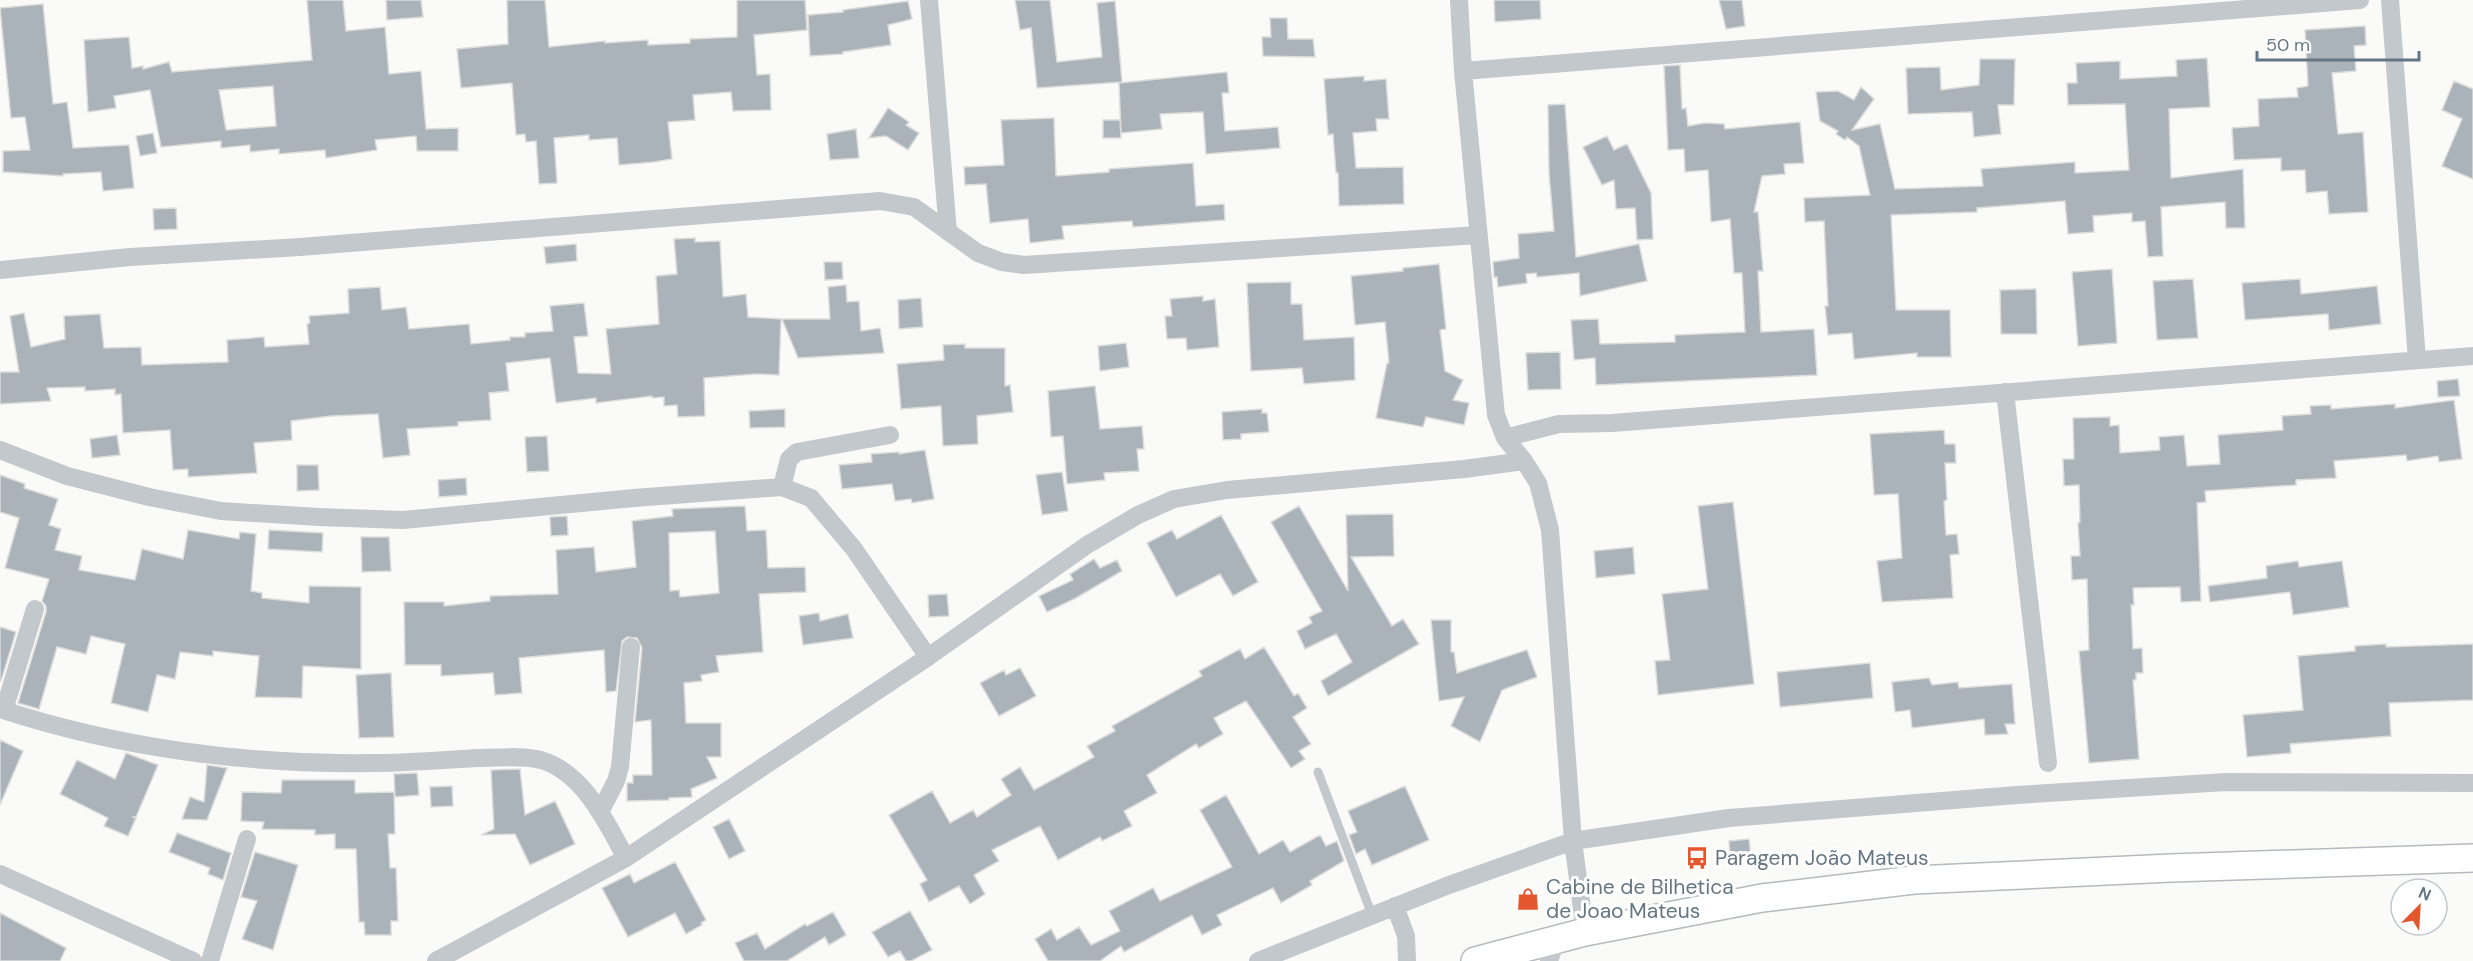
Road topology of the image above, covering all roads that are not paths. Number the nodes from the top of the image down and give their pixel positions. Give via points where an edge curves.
1 (929, 0) edge
2 (1459, 0) edge
3 (2360, 0) edge
4 (2390, 0) edge
5 (1462, 71) junction
6 (948, 232) junction
7 (1478, 235) junction
8 (0, 270) edge
9 (2473, 356) edge
10 (2417, 360) junction
11 (2005, 392) junction
12 (890, 435) dead end
13 (1505, 438) junction
14 (0, 450) edge
15 (1524, 460) junction
16 (782, 487) junction
17 (35, 609) dead end
18 (631, 647) dead end
19 (928, 657) junction
20 (2, 709) edge
21 (2048, 763) dead end
22 (1318, 772) dead end
23 (2473, 783) edge
24 (600, 812) junction
25 (247, 839) dead end
26 (1573, 841) junction
27 (627, 858) junction
28 (2473, 858) edge
29 (0, 874) edge
30 (1395, 906) junction
31 (1372, 915) junction
32 (1585, 932) junction
33 (1552, 951) edge
34 (193, 961) edge
35 (210, 961) edge
36 (436, 961) edge
37 (1258, 961) edge
38 (1407, 961) edge
39 (1475, 961) edge

1 - 6 street
2 - 5 street
3 - 5 street
4 - 10 street
5 - 7 street
6 - 7 street via 978,253 1024,266
6 - 8 street via 914,207 880,201
7 - 13 street via 1496,415
9 - 10 street
10 - 11 street
11 - 13 street via 1559,424
11 - 21 street
12 - 16 street via 797,452 789,459
13 - 15 street
14 - 16 street via 67,476 149,497 220,511 319,517 403,520
15 - 19 street via 1227,490 1174,499 1087,545
15 - 26 street via 1538,483 1550,530
16 - 19 street via 811,498 854,549
17 - 20 street
18 - 24 street via 620,767
19 - 27 street
20 - 24 street via 105,737 272,761 373,763 503,757 541,760 567,774
22 - 31 lane
23 - 26 street via 2226,782 2029,794 1729,818
24 - 27 street
25 - 35 street
26 - 30 street
26 - 32 street
27 - 36 street
28 - 32 main road via 1914,880 1762,898
29 - 34 street
30 - 31 street
30 - 38 street via 1406,936
31 - 37 street
32 - 33 main road
33 - 39 main road

